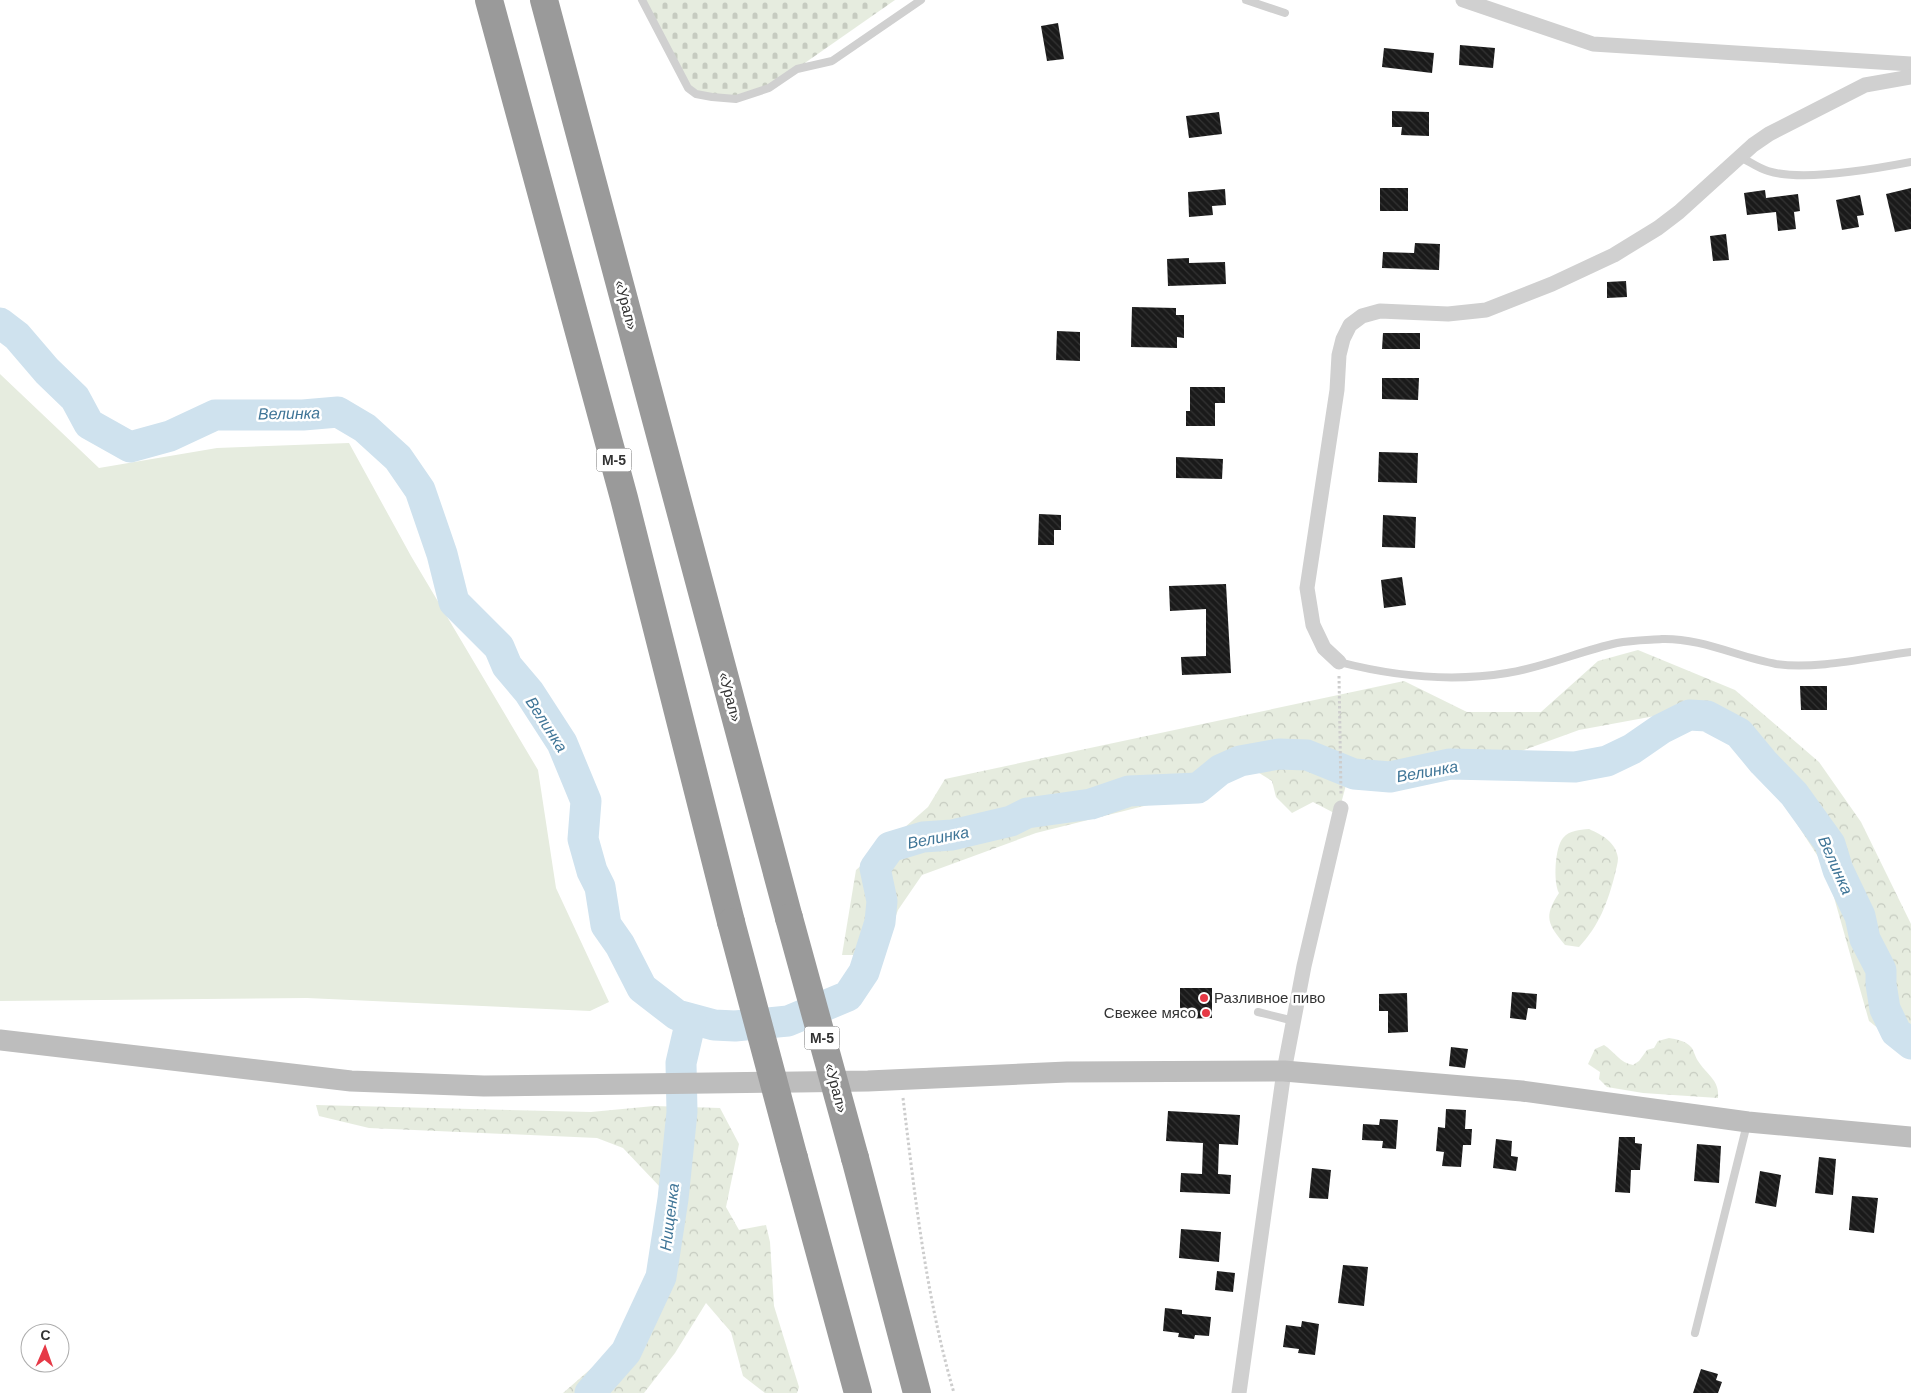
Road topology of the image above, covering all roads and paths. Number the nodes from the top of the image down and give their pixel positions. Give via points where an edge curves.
1 (489, 0) edge
2 (544, 0) edge
3 (642, 0) edge
4 (921, 0) edge
5 (1246, 0) edge
6 (1463, 0) edge
7 (1285, 14) dead end
8 (1911, 64) edge
9 (1911, 77) edge
10 (1740, 157) junction
11 (1911, 162) edge
12 (1911, 652) edge
13 (1339, 662) junction
14 (1341, 808) joint
15 (1258, 1012) dead end
16 (1294, 1021) junction
17 (0, 1040) edge
18 (1284, 1071) junction
19 (900, 1080) junction
20 (1748, 1122) junction
21 (1911, 1137) edge
22 (1695, 1333) dead end
23 (858, 1393) edge
24 (917, 1393) edge
25 (954, 1393) edge
26 (1239, 1393) edge

1 - 23 highway, М-5, bridge via 624,498 731,922
2 - 24 highway, «Урал» / М-5, bridge
3 - 4 lane via 688,88 696,94 736,99 769,88 797,69 832,62
5 - 7 lane
6 - 8 street via 1593,44
9 - 10 street via 1882,81 1848,92 1769,134
10 - 11 lane via 1768,171 1794,175 1877,169
10 - 13 street via 1658,228 1614,255 1552,284 1486,310 1448,314 1380,312 1362,316 1350,325 1339,355 1337,390 1308,588 1313,625 1324,648
12 - 13 lane via 1796,666 1664,639 1617,643 1507,673 1436,677 1374,671
13 - 14 path
14 - 16 street
15 - 16 lane
16 - 18 street
17 - 19 street via 351,1081 484,1086
18 - 19 street via 1067,1072
18 - 20 street via 1522,1091
18 - 26 street
19 - 25 path via 922,1254
20 - 21 street
20 - 22 lane

